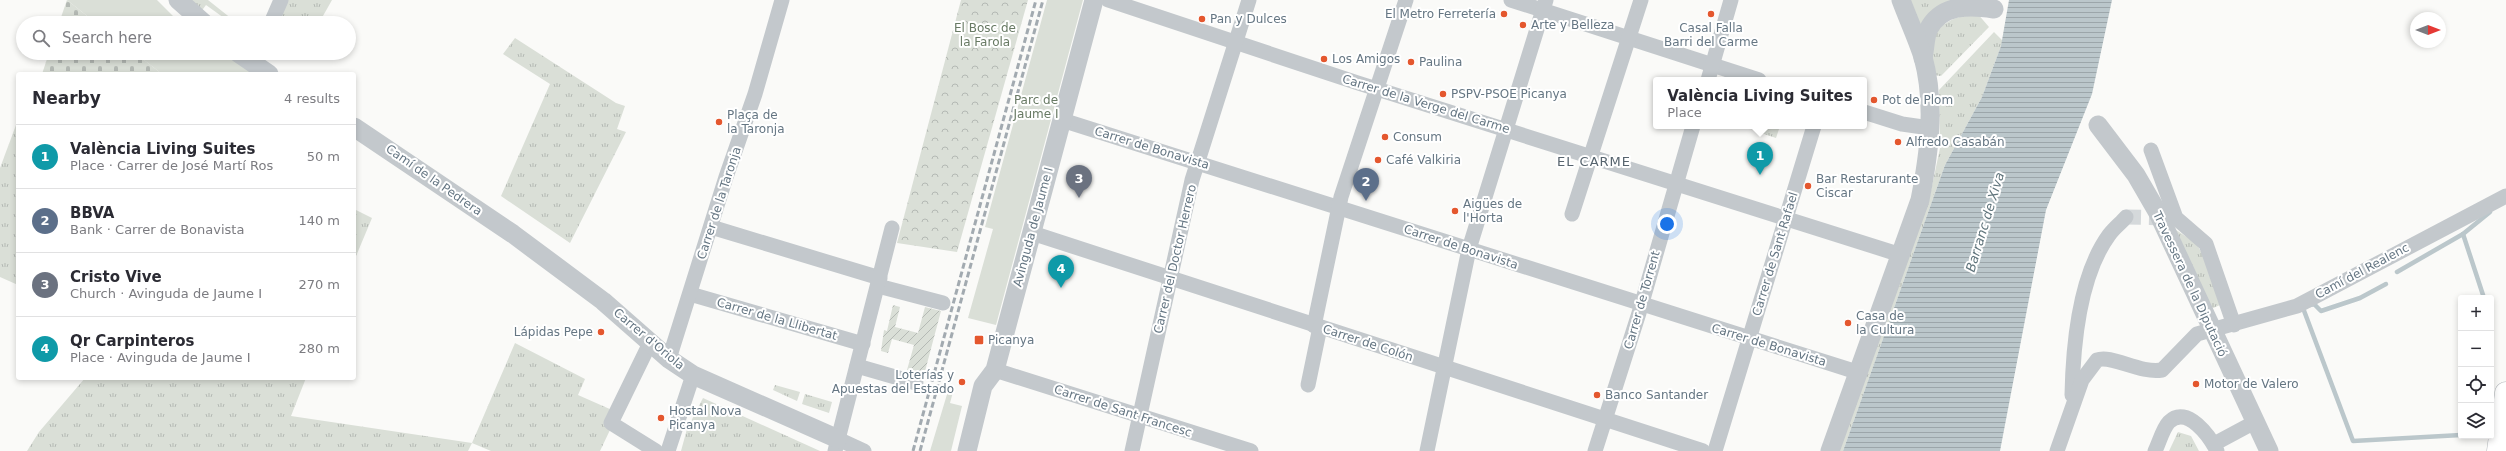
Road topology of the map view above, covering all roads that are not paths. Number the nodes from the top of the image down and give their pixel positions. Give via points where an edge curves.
1 (178, 0) edge
2 (281, 0) edge
3 (782, 0) edge
4 (1094, 0) edge
5 (1108, 0) edge
6 (1249, 0) edge
7 (1406, 0) edge
8 (1511, 0) edge
9 (1641, 0) edge
10 (1731, 0) edge
11 (1902, 0) edge
12 (1990, 4) edge
13 (1545, 5) edge
14 (196, 16) edge
15 (274, 16) edge
16 (1629, 38) junction
17 (1236, 42) junction
18 (1923, 58) junction
19 (253, 60) edge
20 (1712, 65) junction
21 (267, 72) edge
22 (1709, 77) edge
23 (1750, 77) edge
24 (1377, 88) junction
25 (1867, 113) edge
26 (1062, 120) junction
27 (2098, 125) dead end
28 (356, 128) edge
29 (1930, 128) junction
30 (1506, 129) junction
31 (1692, 129) edge
32 (1813, 129) edge
33 (2151, 150) dead end
34 (1591, 156) junction
35 (1198, 162) junction
36 (1676, 183) junction
37 (2506, 196) edge
38 (1338, 206) junction
39 (1572, 214) dead end
40 (2126, 217) dead end
41 (1787, 218) junction
42 (711, 227) junction
43 (892, 228) dead end
44 (1032, 233) junction
45 (513, 234) joint
46 (1469, 250) junction
47 (1901, 256) junction
48 (1170, 280) junction
49 (879, 282) junction
50 (690, 294) junction
51 (943, 303) dead end
52 (1641, 305) junction
53 (2234, 325) junction
54 (1317, 327) junction
55 (2212, 331) junction
56 (1750, 339) junction
57 (650, 343) junction
58 (863, 344) junction
59 (669, 359) junction
60 (857, 366) junction
61 (1443, 368) junction
62 (995, 370) junction
63 (1860, 373) junction
64 (693, 375) junction
65 (916, 383) dead end
66 (1308, 385) dead end
67 (2506, 393) edge
68 (2073, 410) junction
69 (1140, 416) junction
70 (1606, 420) junction
71 (2255, 422) junction
72 (836, 445) edge
73 (2215, 448) edge
74 (656, 451) edge
75 (668, 451) edge
76 (864, 451) edge
77 (967, 451) edge
78 (1132, 451) edge
79 (1251, 451) edge
80 (1426, 451) edge
81 (1595, 451) edge
82 (1704, 451) edge
83 (1715, 451) edge
84 (1830, 451) edge
85 (2057, 451) edge
86 (2155, 451) edge
87 (2269, 451) edge
88 (2498, 451) edge

1 - 14 street
2 - 15 street
3 - 42 street, Carrer de la Taronja
4 - 26 street, Avinguda de Jaume I
5 - 17 street, Carrer de la Verge del Carme
6 - 17 street, Carrer del Doctor Herrero
7 - 24 street
8 - 13 street
9 - 16 street
10 - 20 street
11 - 18 street
12 - 18 street via 1967,5 1939,16 1928,31
13 - 16 street
13 - 30 street
16 - 20 street
16 - 34 street
17 - 24 street, Carrer de la Verge del Carme
17 - 35 street, Carrer del Doctor Herrero
18 - 29 street via 1930,98
19 - 21 street
20 - 22 street
20 - 23 street
24 - 30 street, Carrer de la Verge del Carme
24 - 38 street
25 - 29 street via 1902,124
26 - 35 street, Carrer de Bonavista
26 - 44 street, Avinguda de Jaume I
27 - 55 street, Travessera de la Diputació via 2136,175 2154,207
28 - 45 street, Camí de la Pedrera
29 - 47 street via 1927,166 1920,200
30 - 34 street, Carrer de la Verge del Carme
30 - 46 street
31 - 36 street, Carrer de Torrent
32 - 41 street, Carrer de Sant Rafael
33 - 53 street via 2176,218 2206,244
34 - 36 street, Carrer de la Verge del Carme
34 - 39 street
35 - 38 street, Carrer de Bonavista
35 - 48 street, Carrer del Doctor Herrero
36 - 41 street, Carrer de la Verge del Carme
36 - 52 street, Carrer de Torrent
37 - 53 street, Camí del Realenc via 2296,306
38 - 46 street, Carrer de Bonavista
38 - 54 street
40 - 68 street via 2109,235 2088,275 2075,352
41 - 47 street, Carrer de la Verge del Carme
41 - 56 street, Carrer de Sant Rafael
42 - 49 street
42 - 50 street, Carrer de la Taronja
43 - 49 street
44 - 48 street, Carrer de Colón
44 - 62 street, Avinguda de Jaume I
45 - 57 street, Carrer d'Oriola via 603,301
46 - 52 street, Carrer de Bonavista
46 - 61 street
47 - 63 street
48 - 54 street, Carrer de Colón
48 - 69 street, Carrer del Doctor Herrero
49 - 51 street
49 - 58 street
50 - 58 street, Carrer de la Llibertat
50 - 59 street, Carrer de la Taronja
52 - 56 street, Carrer de Bonavista
52 - 70 street, Carrer de Torrent
53 - 55 street, Camí del Realenc
54 - 61 street, Carrer de Colón
54 - 66 street
55 - 68 street, Camí del Realenc via 2192,337 2162,370 2143,370 2104,358 2097,360 2082,380
55 - 71 street, Travessera de la Diputació
56 - 63 street, Carrer de Bonavista
56 - 83 street, Carrer de Sant Rafael
57 - 59 street, Carrer d'Oriola
57 - 74 street via 610,423
58 - 60 street
59 - 64 street, Carrer d'Oriola
60 - 65 street
60 - 72 street
61 - 70 street, Carrer de Colón
61 - 80 street
62 - 69 street, Carrer de Sant Francesc
62 - 77 street, Avinguda de Jaume I via 983,386
63 - 84 street
64 - 72 street, Carrer d'Oriola
64 - 75 street
67 - 88 highway
68 - 85 street, Camí del Realenc
69 - 78 street, Carrer del Doctor Herrero
69 - 79 street, Carrer de Sant Francesc
70 - 81 street, Carrer de Torrent
70 - 82 street, Carrer de Colón
71 - 73 street
71 - 87 street, Travessera de la Diputació
72 - 76 street, Carrer d'Oriola
73 - 86 street via 2199,426 2179,417 2169,422

